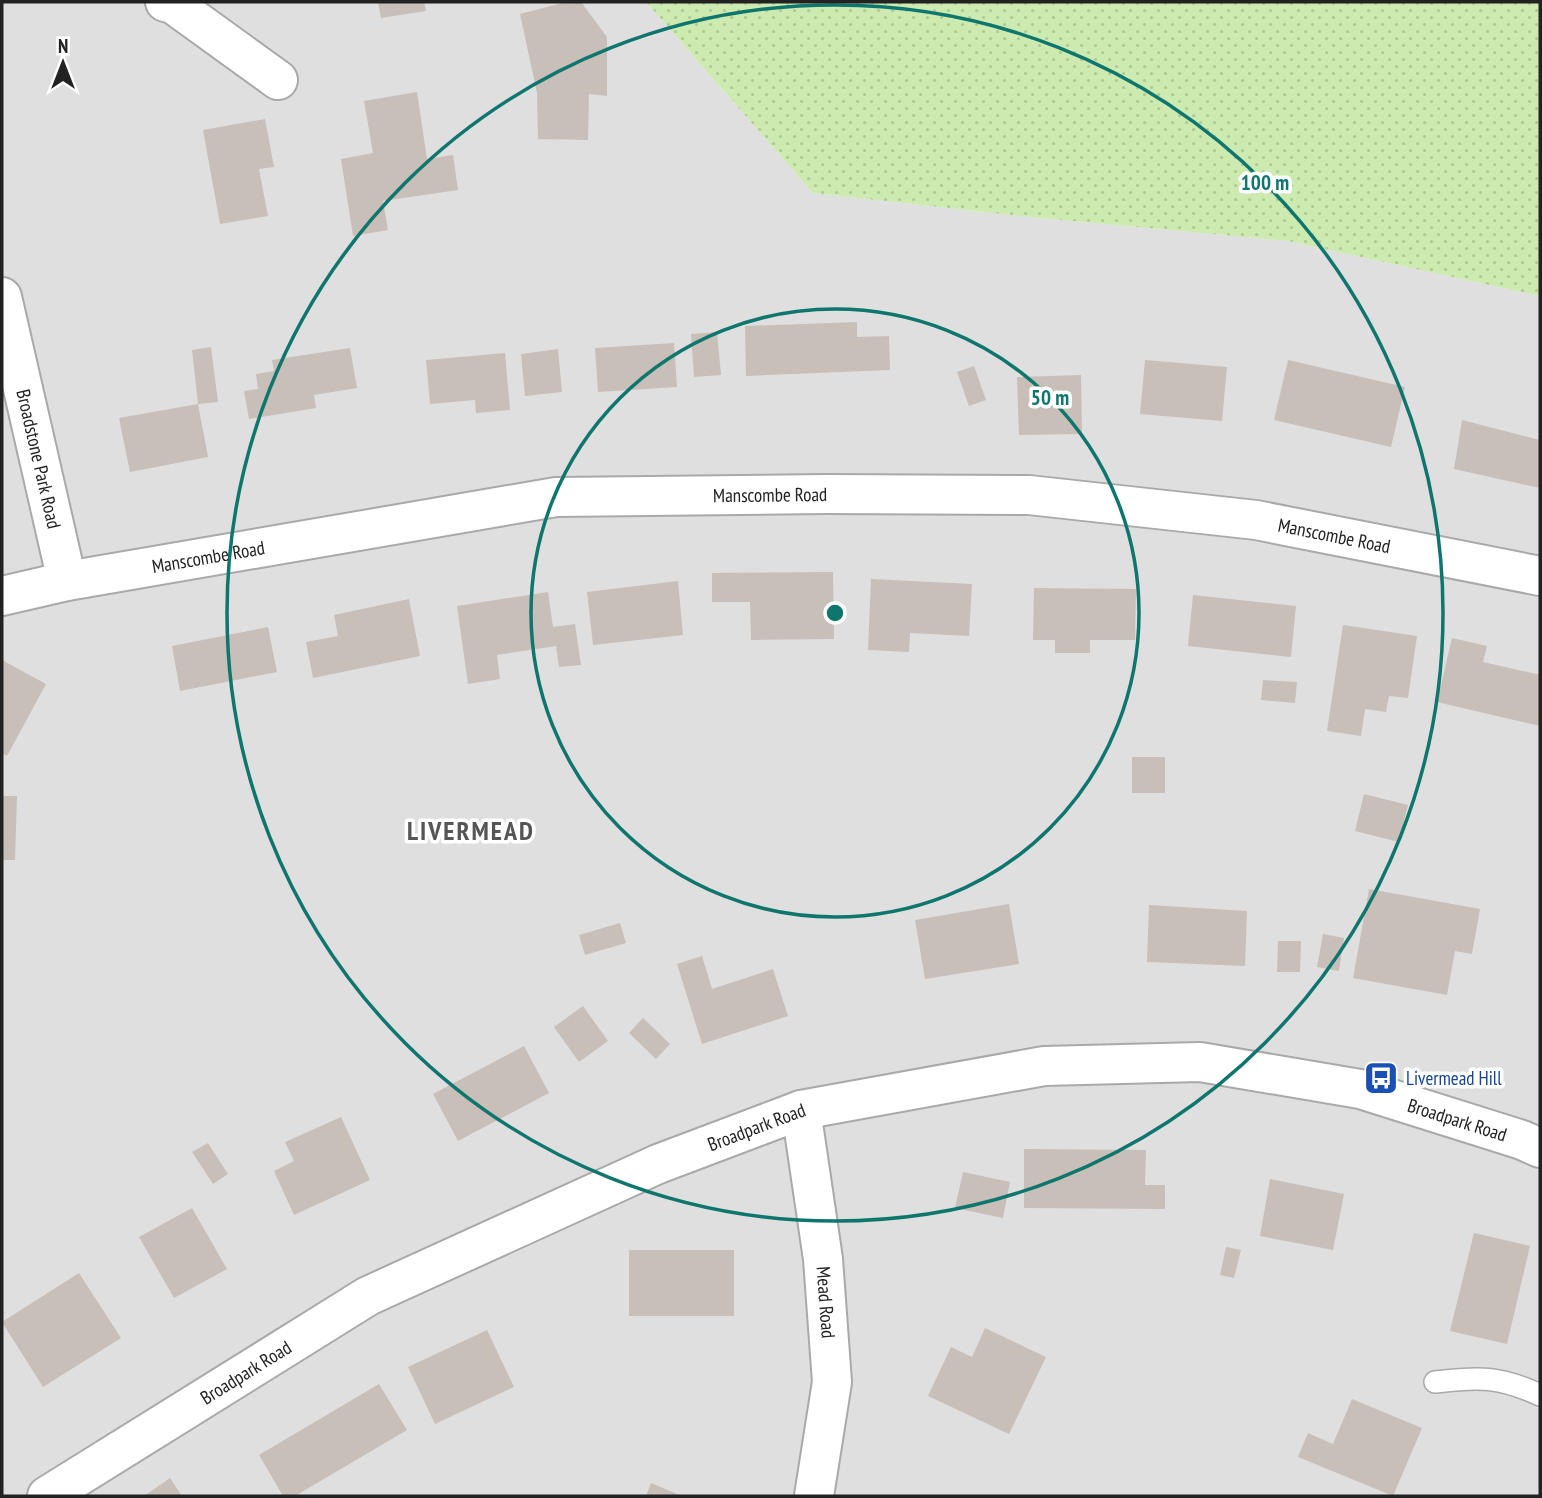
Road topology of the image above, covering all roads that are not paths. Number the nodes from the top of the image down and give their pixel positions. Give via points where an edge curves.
1 (165, 2) edge
2 (278, 80) dead end
3 (2, 297) edge
4 (1540, 576) edge
5 (67, 582) junction
6 (2, 596) edge
7 (801, 1110) junction
8 (1540, 1148) edge
9 (1435, 1382) dead end
10 (1540, 1395) edge
11 (47, 1496) edge
12 (814, 1496) edge

1 - 2 street
3 - 5 street, Broadstone Park Road
4 - 5 street, Manscombe Road via 1256,520 1029,495 826,494 556,497
5 - 6 street, Manscombe Road
7 - 8 street, Broadpark Road via 1044,1066 1200,1062 1360,1090
7 - 11 street, Broadpark Road via 658,1164 368,1296
7 - 12 street, Mead Road via 823,1259 832,1382
9 - 10 lane via 1505,1380

